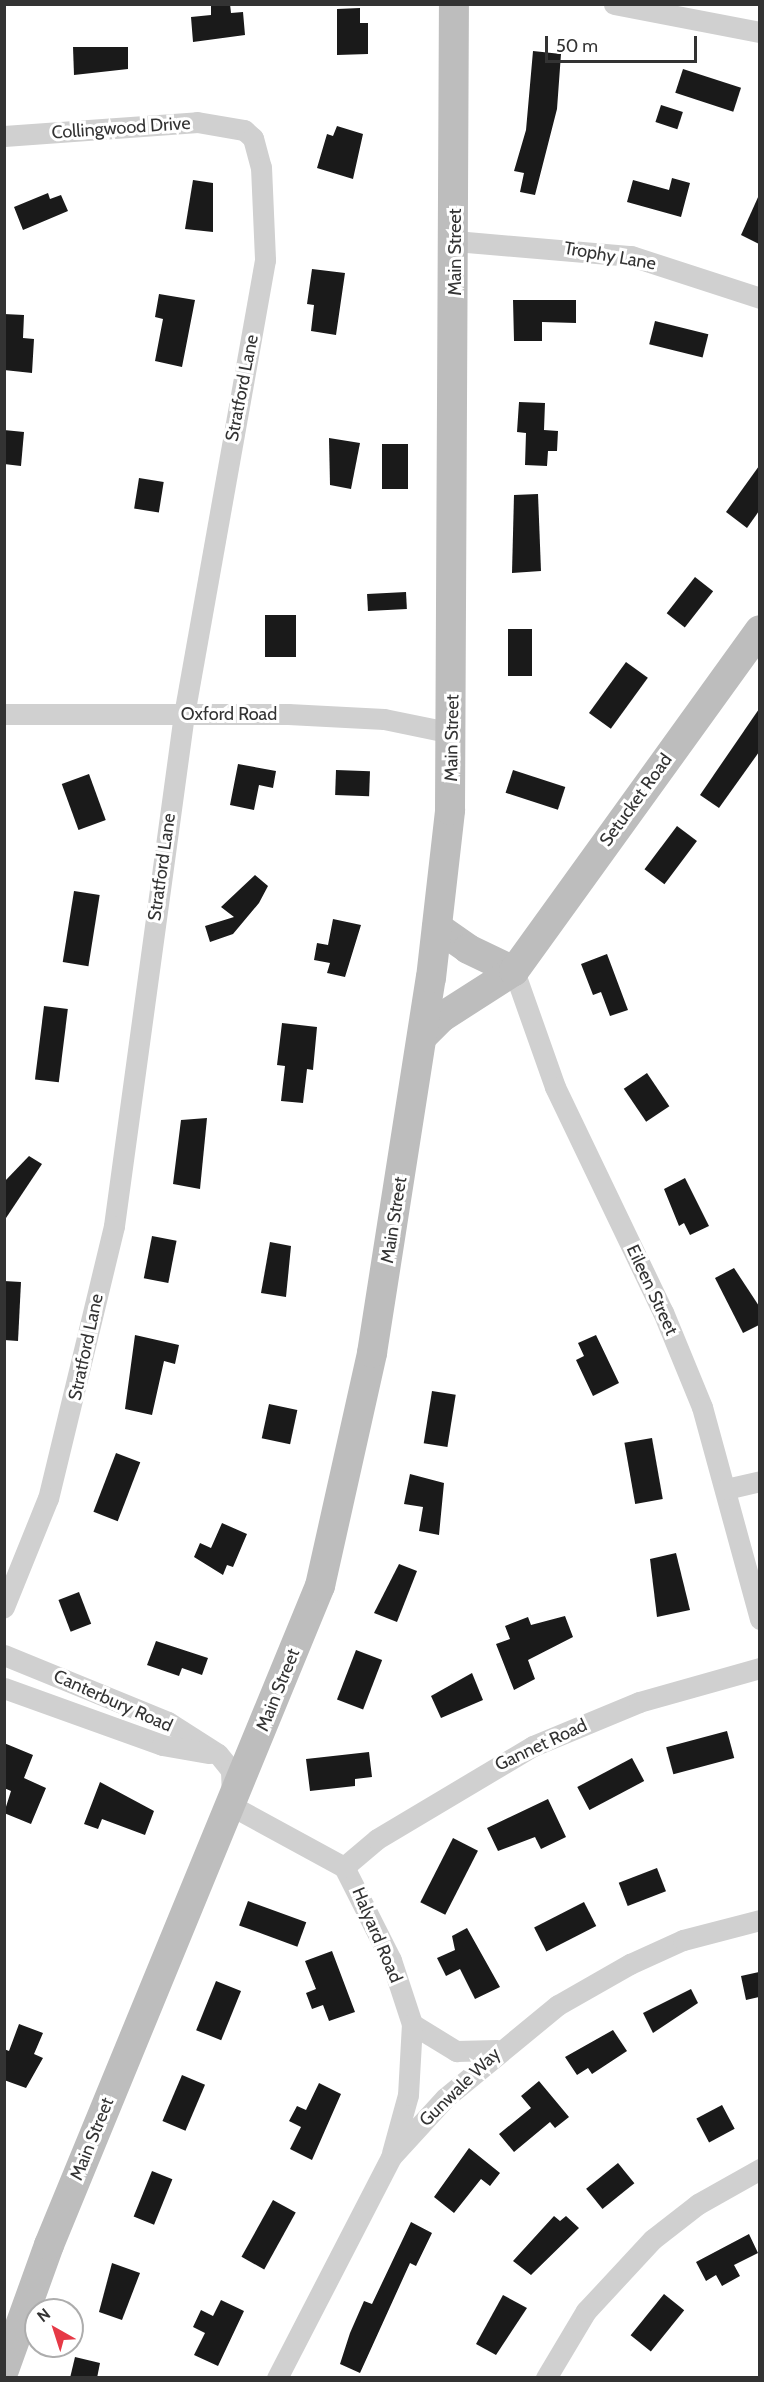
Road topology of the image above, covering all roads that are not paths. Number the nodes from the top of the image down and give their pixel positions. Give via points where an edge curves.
1 (454, 4) edge
2 (614, 4) edge
3 (759, 32) edge
4 (236, 126) joint
5 (4, 136) edge
6 (455, 241) junction
7 (759, 298) edge
8 (759, 630) edge
9 (4, 714) edge
10 (184, 714) junction
11 (452, 733) junction
12 (437, 927) junction
13 (514, 971) junction
14 (422, 1037) junction
15 (759, 1481) edge
16 (726, 1489) junction
17 (4, 1607) edge
18 (759, 1619) edge
19 (4, 1655) edge
20 (759, 1668) edge
21 (4, 1688) edge
22 (219, 1754) junction
23 (232, 1806) junction
24 (344, 1867) junction
25 (759, 1920) edge
26 (412, 2024) junction
27 (497, 2050) junction
28 (391, 2157) junction
29 (759, 2169) edge
30 (12, 2325) edge
31 (4, 2370) edge
32 (276, 2378) edge
33 (546, 2378) edge

1 - 6 main road, Main Street
2 - 3 street
4 - 5 street, Collingwood Drive via 197,122
4 - 10 street, Stratford Lane via 258,150 265,260
6 - 7 street, Trophy Lane via 631,256
6 - 11 main road, Main Street
8 - 13 main road, Setucket Road
9 - 10 street, Oxford Road
10 - 11 street, Oxford Road via 384,719
10 - 17 street, Stratford Lane via 114,1226 48,1498
11 - 12 main road, Main Street via 450,810
12 - 13 main road via 468,949
12 - 14 main road, Main Street
13 - 14 main road, Setucket Road via 442,1017
13 - 16 street, Eileen Street via 555,1088 669,1325 702,1407
14 - 23 main road, Main Street via 341,1506 320,1586
15 - 16 street
16 - 18 street, Eileen Street
19 - 22 street, Canterbury Road via 168,1722
20 - 24 street, Gannet Road via 639,1702 533,1746 377,1839
21 - 22 street, Canterbury Road via 162,1745
22 - 23 street via 231,1770
23 - 24 street, Halyard Road
23 - 30 main road, Main Street
24 - 26 street, Halyard Road via 391,1960
25 - 27 street, Gunwale Way via 683,1940 630,1964 558,2005
26 - 27 street via 456,2050
26 - 28 street, Halyard Road via 408,2095
27 - 28 street, Gunwale Way
28 - 32 street, Gunwale Way
29 - 33 street via 698,2204 653,2239 586,2311
30 - 31 main road, Main Street

